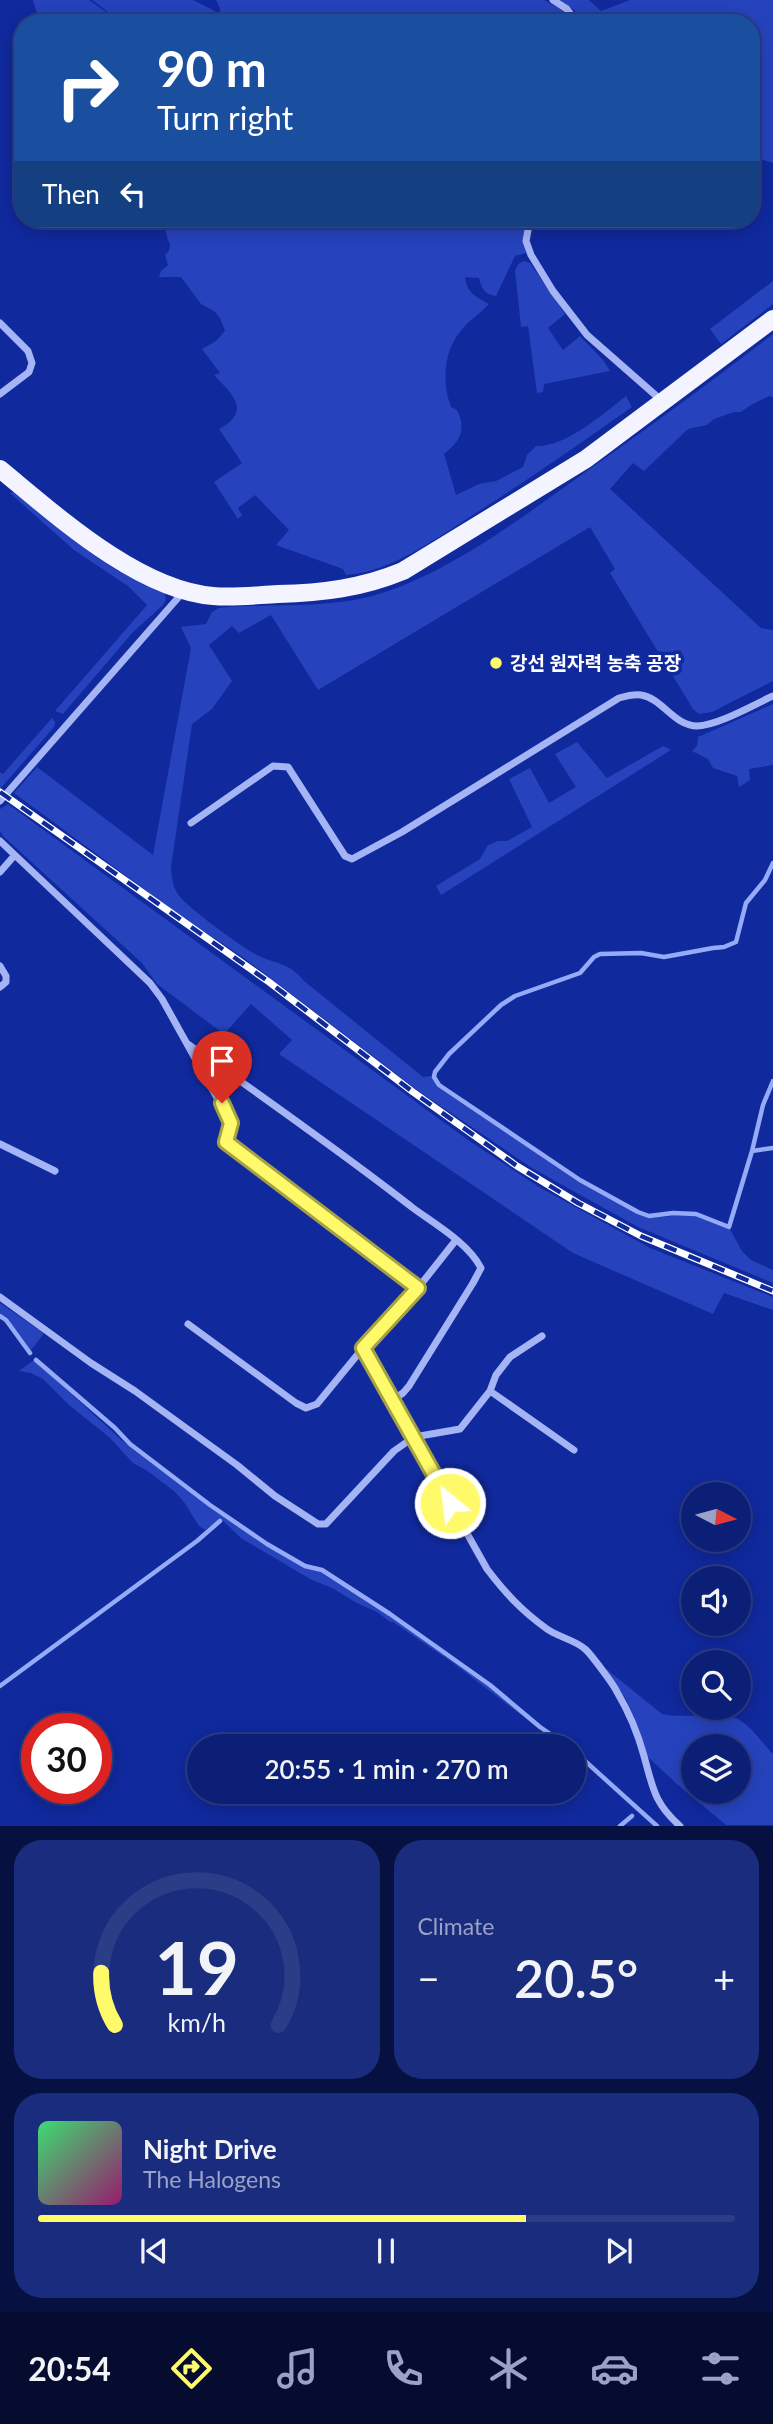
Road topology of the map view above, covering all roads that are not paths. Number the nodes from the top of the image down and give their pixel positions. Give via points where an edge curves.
1 (553, 0) edge
2 (571, 14) edge
3 (528, 228) edge
4 (773, 319) edge
5 (0, 323) edge
6 (0, 394) edge
7 (664, 402) junction
8 (0, 469) edge
9 (184, 590) junction
10 (773, 696) edge
11 (0, 801) edge
12 (191, 822) dead end
13 (0, 841) edge
14 (13, 856) junction
15 (0, 872) edge
16 (0, 966) edge
17 (0, 988) edge
18 (185, 1041) junction
19 (0, 1144) edge
20 (55, 1171) dead end
21 (456, 1240) junction
22 (418, 1288) junction
23 (0, 1297) edge
24 (188, 1324) dead end
25 (542, 1336) dead end
26 (363, 1348) junction
27 (490, 1391) junction
28 (391, 1401) junction
29 (414, 1437) junction
30 (574, 1450) dead end
31 (680, 1825) edge

1 - 2 street
3 - 7 street via 529,248 553,291 587,335
4 - 7 main road
5 - 6 street via 28,351 32,363 29,372
7 - 9 main road via 556,479 382,580 307,594 213,596
8 - 9 main road via 102,549
9 - 11 street
10 - 12 street via 696,726 678,719 653,699 641,695 619,698 352,859 345,856 288,767 280,765
13 - 14 street
14 - 15 street
14 - 18 street via 150,983
16 - 17 street via 6,976
18 - 21 street
18 - 22 street via 231,1123 226,1142
19 - 20 street
21 - 22 street
21 - 28 street via 481,1268 403,1394
22 - 26 street
23 - 29 street via 318,1524 326,1524 394,1451
24 - 26 street via 306,1408 317,1404
25 - 27 street via 510,1357
26 - 28 street
27 - 29 street via 460,1429
27 - 30 street
28 - 29 street
29 - 31 street via 487,1569 509,1598 550,1631 586,1649 616,1690 635,1728 659,1804

